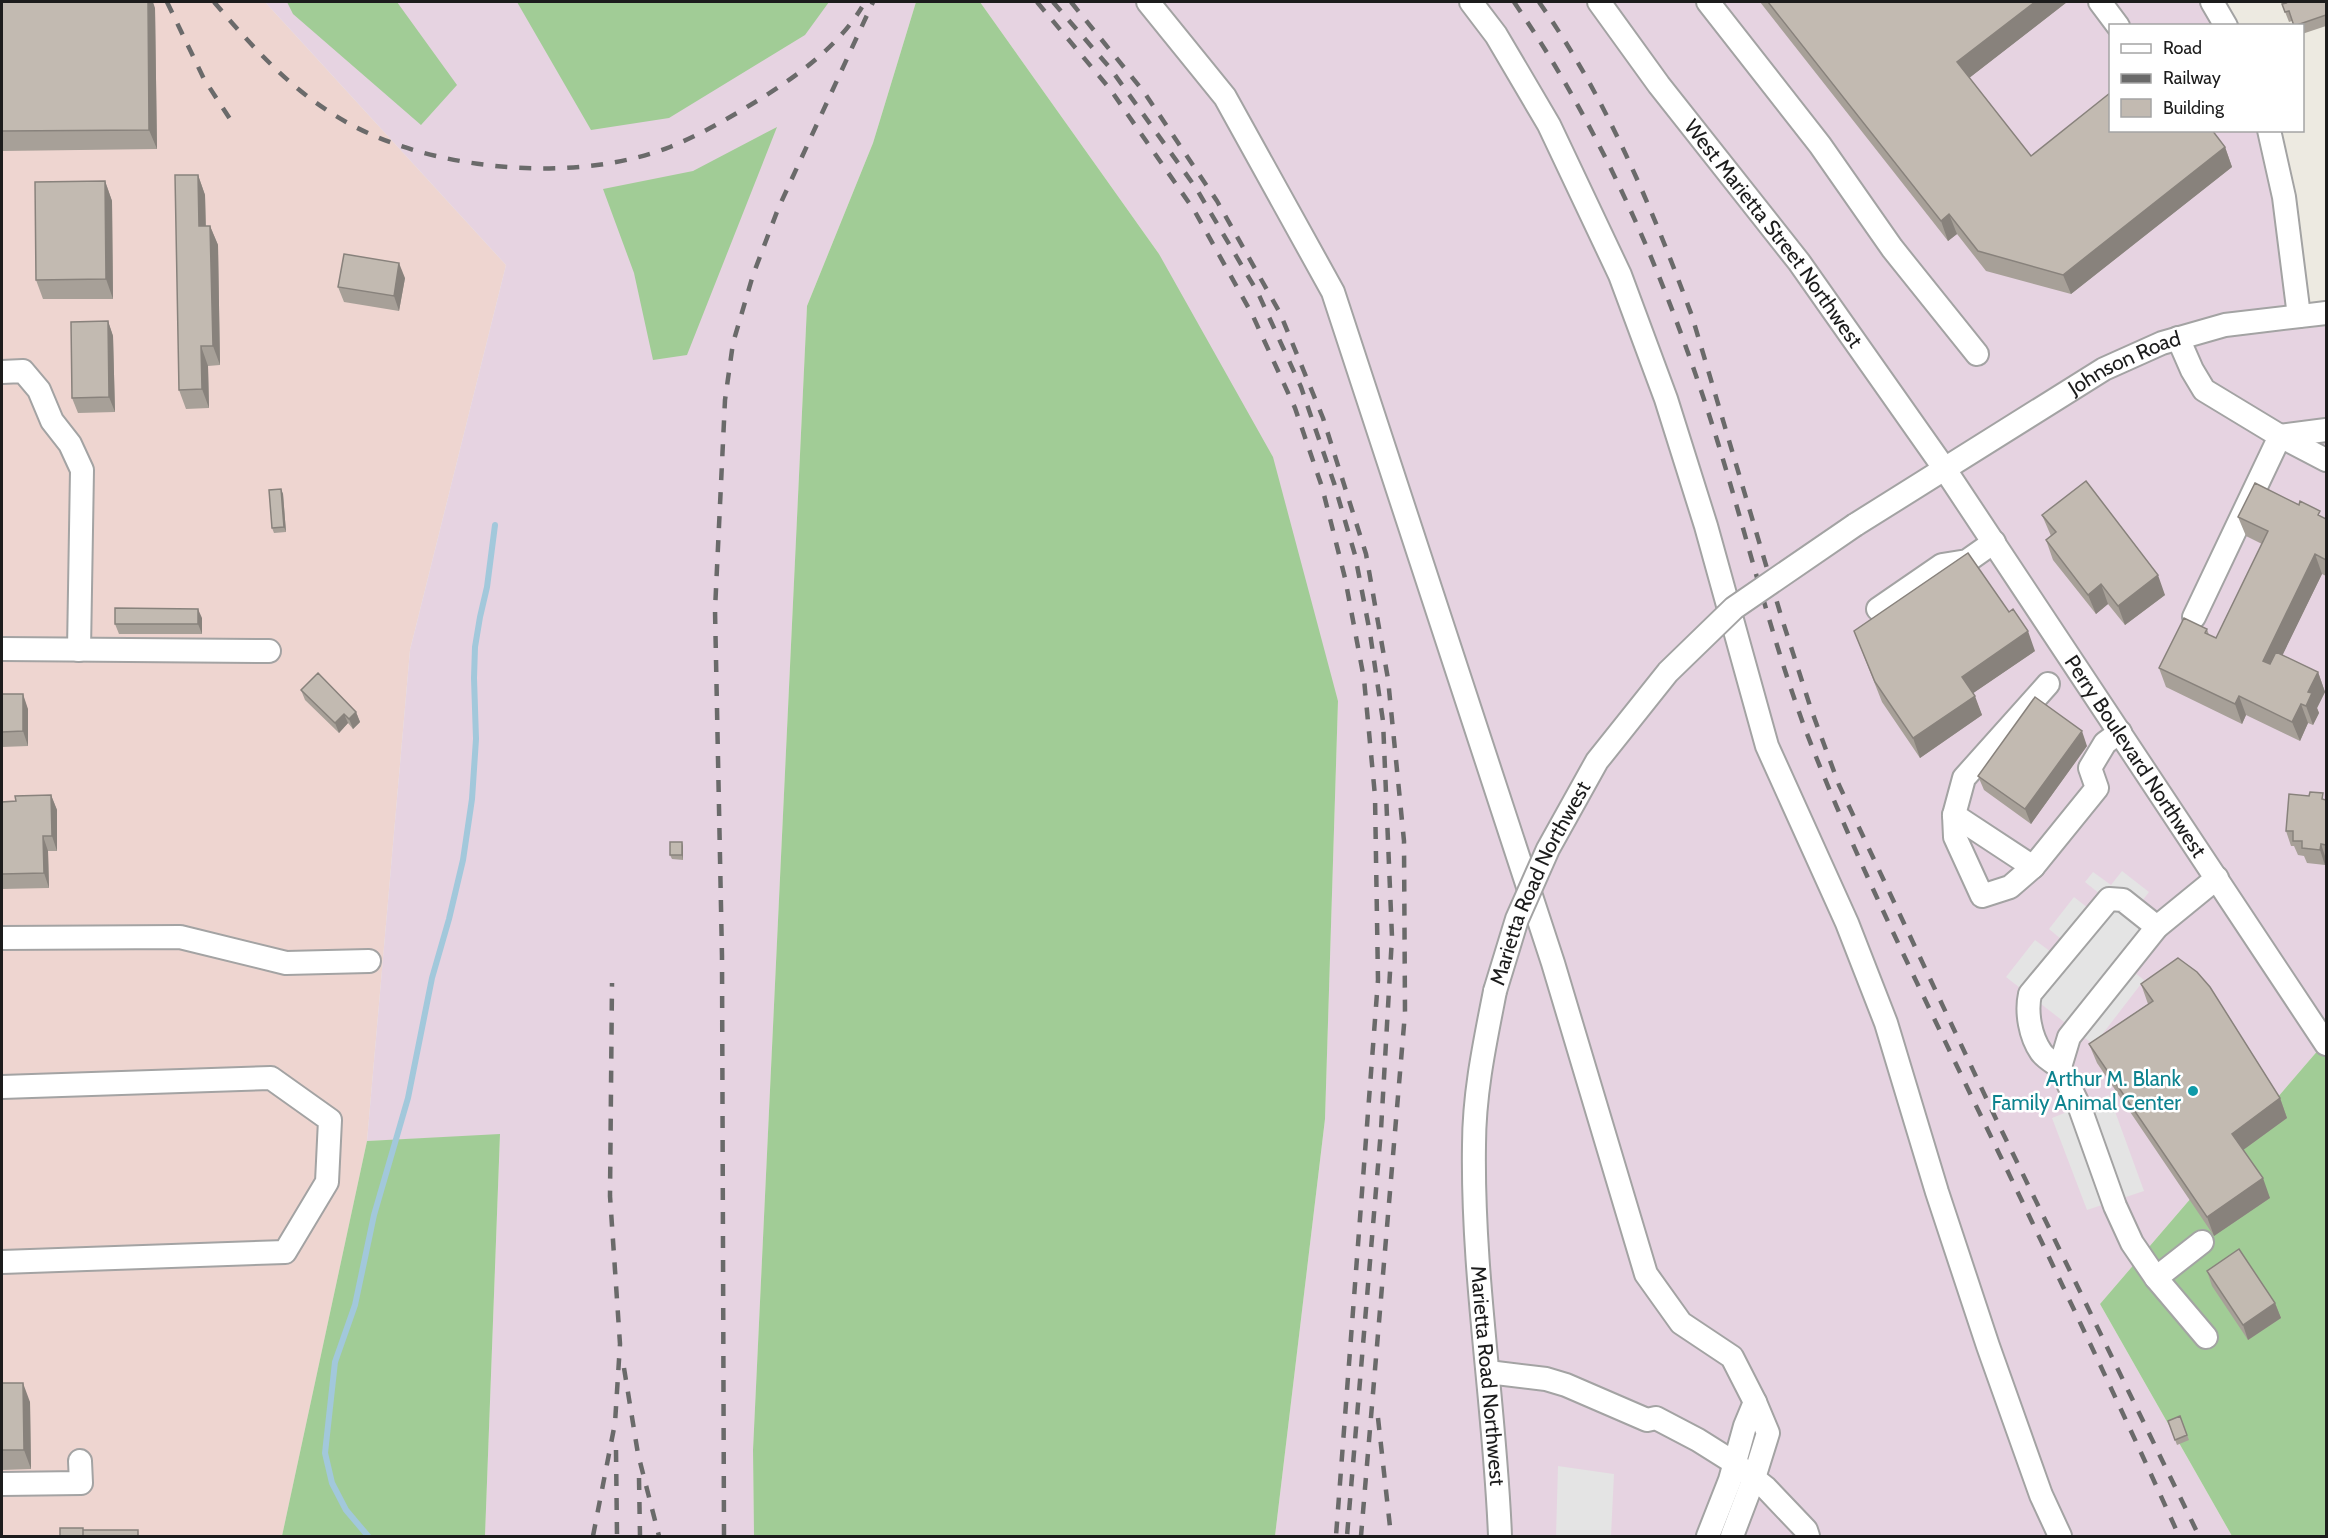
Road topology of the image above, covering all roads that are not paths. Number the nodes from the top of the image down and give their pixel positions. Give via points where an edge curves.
1 (1148, 2) edge
2 (1471, 2) edge
3 (1599, 2) edge
4 (1708, 2) edge
5 (2100, 2) edge
6 (2212, 2) edge
7 (2116, 24) edge
8 (2225, 24) edge
9 (2269, 132) edge
10 (2326, 313) edge
11 (2299, 316) junction
12 (2178, 338) junction
13 (1977, 354) dead end
14 (2, 372) edge
15 (2326, 430) edge
16 (2280, 436) junction
17 (2326, 460) edge
18 (1944, 468) junction
19 (1994, 542) junction
20 (1878, 609) dead end
21 (2194, 617) dead end
22 (2, 649) edge
23 (79, 650) junction
24 (269, 651) dead end
25 (2048, 684) dead end
26 (2120, 732) junction
27 (1954, 815) junction
28 (2033, 867) junction
29 (2217, 878) junction
30 (2157, 927) junction
31 (2, 938) edge
32 (369, 961) dead end
33 (2326, 1044) edge
34 (2060, 1067) junction
35 (2, 1087) edge
36 (2202, 1242) dead end
37 (2, 1262) edge
38 (2156, 1278) junction
39 (2206, 1337) dead end
40 (1488, 1372) junction
41 (80, 1461) dead end
42 (1742, 1479) junction
43 (2, 1484) edge
44 (1500, 1536) edge
45 (1708, 1536) edge
46 (1732, 1536) edge
47 (1797, 1536) edge
48 (1808, 1536) edge
49 (2060, 1536) edge

1 - 42 street via 1225,97 1333,292 1550,951 1646,1274 1681,1323 1732,1357 1755,1402 1745,1426
2 - 49 street via 1496,35 1549,125 1620,275 1686,463 1767,746 1847,923 1886,1023 1984,1335 2041,1496
3 - 18 street, West Marietta Street Northwest via 1659,85 1799,262
4 - 13 street via 1820,145 1892,248
5 - 7 street
6 - 8 street
9 - 11 street via 2284,197
10 - 11 street, Johnson Road
11 - 12 street, Johnson Road via 2225,325
12 - 16 street via 2204,390
12 - 18 street, Johnson Road via 2104,369
14 - 23 street via 23,371 39,390 52,421 70,444 82,470
15 - 16 street
16 - 17 street
16 - 21 street
18 - 19 street, Perry Boulevard Northwest
18 - 40 street, Marietta Road Northwest, bridge via 1734,608 1668,672 1597,761 1548,849 1517,919 1480,1067 1474,1143 1475,1219
19 - 20 street via 1967,561 1942,565
19 - 26 street, Perry Boulevard Northwest
22 - 23 street
23 - 24 street
25 - 27 street via 1964,778
26 - 28 street via 2104,743 2090,768 2097,788
26 - 29 street, Perry Boulevard Northwest
27 - 28 street
27 - 28 street via 1955,837 1982,896 2010,887
29 - 30 street
29 - 33 street, Perry Boulevard Northwest
30 - 34 street via 2069,1037
30 - 34 street via 2122,900 2109,899 2030,994 2028,1019 2041,1053
31 - 32 street via 180,937 286,963
34 - 38 street via 2080,1108 2115,1206 2132,1243
35 - 37 street via 272,1078 330,1120 327,1182 285,1252
36 - 38 street
38 - 39 street
40 - 42 street via 1546,1379 1647,1420 1656,1418 1698,1440
40 - 44 street, Marietta Road Northwest
41 - 43 street via 81,1483
42 - 45 street
42 - 46 street
42 - 47 street
42 - 48 street via 1766,1488

